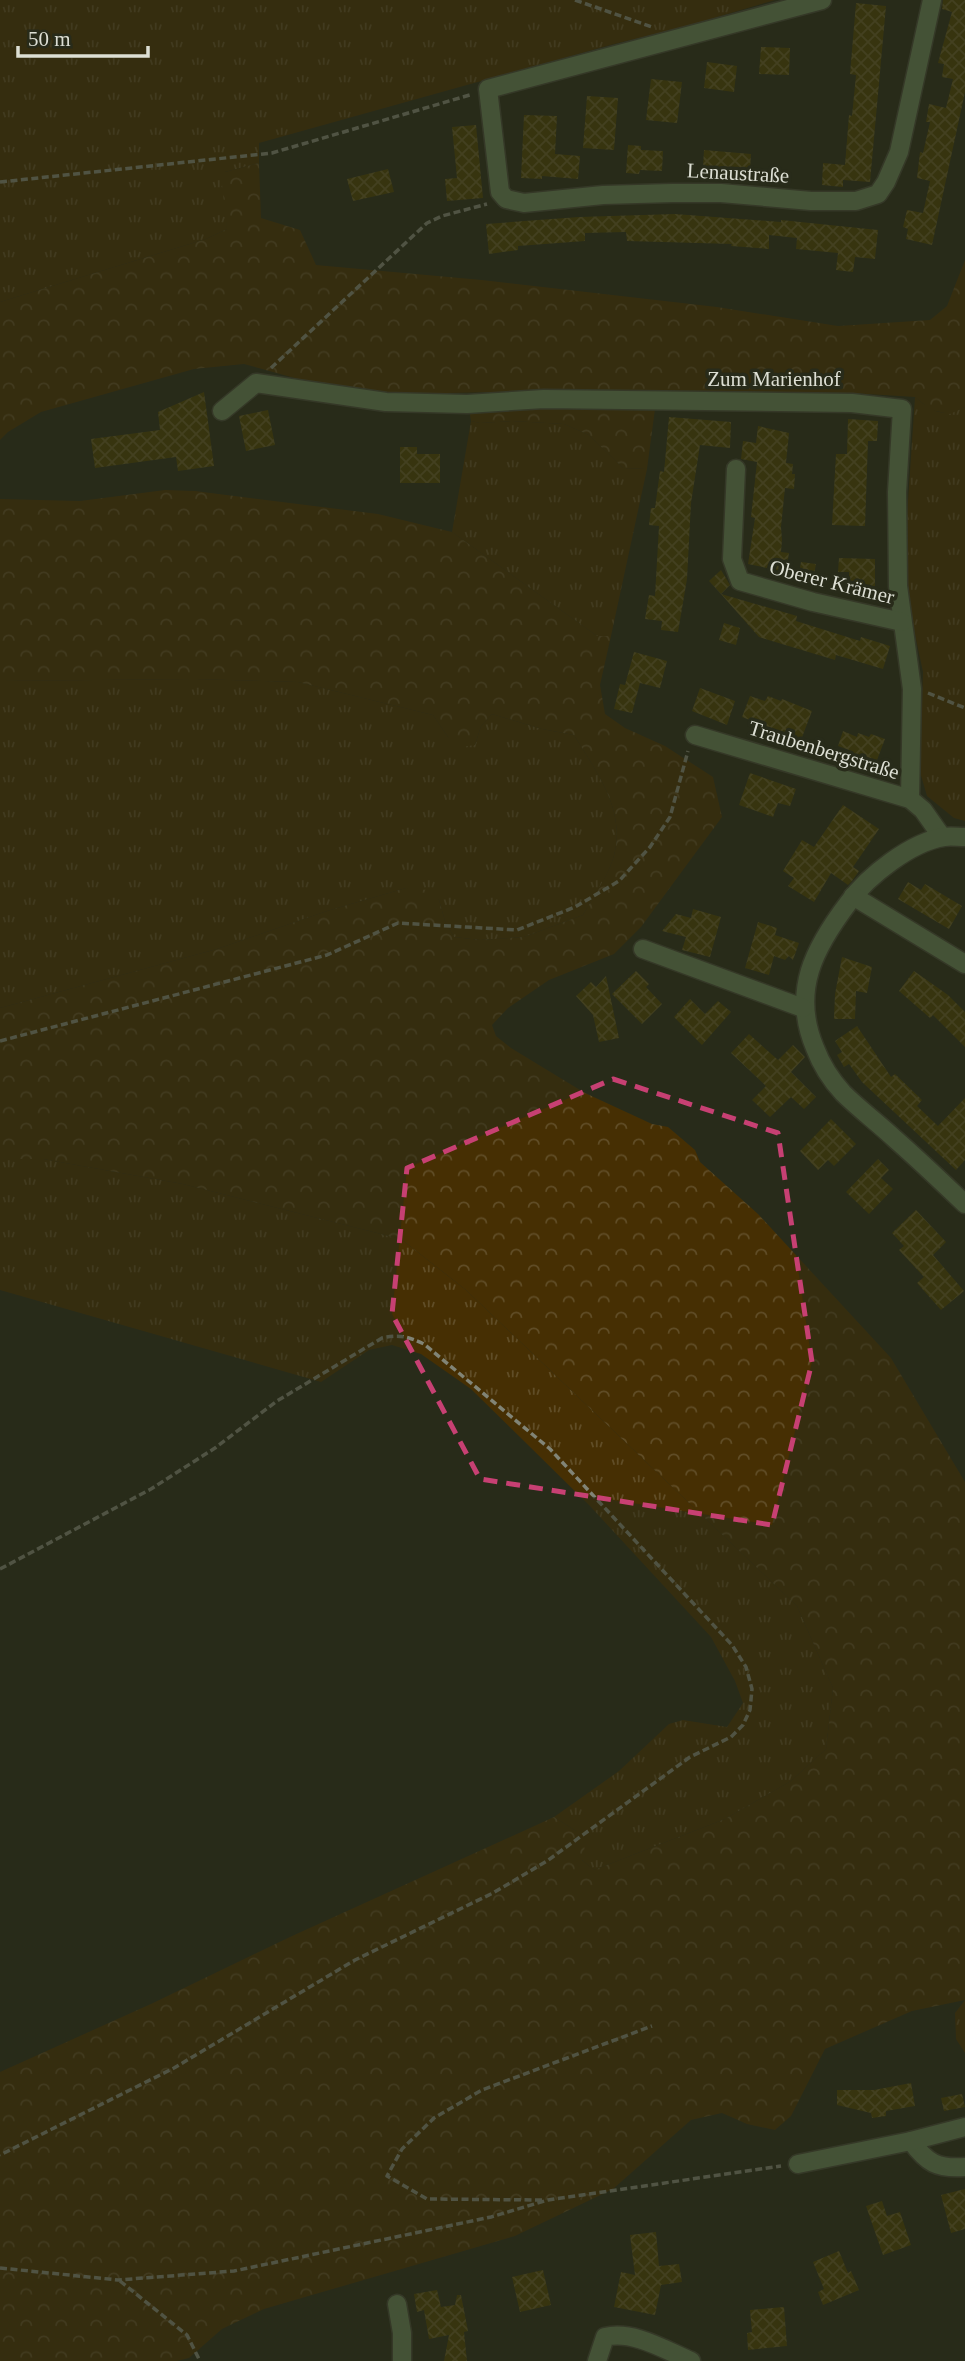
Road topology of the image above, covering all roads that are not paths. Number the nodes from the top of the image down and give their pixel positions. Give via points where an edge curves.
1 (822, 0) edge
2 (932, 0) edge
3 (222, 411) dead end
4 (736, 469) dead end
5 (902, 622) junction
6 (695, 735) road end
7 (909, 799) junction
8 (965, 836) edge
9 (942, 837) junction
10 (853, 896) junction
11 (643, 949) dead end
12 (965, 964) edge
13 (803, 1008) junction
14 (965, 1204) edge
15 (965, 2127) edge
16 (911, 2141) junction
17 (798, 2164) road end
18 (965, 2167) edge
19 (397, 2304) dead end
20 (401, 2361) edge
21 (597, 2361) edge
22 (691, 2361) edge

1 - 2 street, Lenaustraße via 488,89 500,192 506,199 524,203 603,195 721,193 856,201 878,194 899,152
3 - 5 street, Zum Marienhof via 256,383 386,402 852,403 902,409 897,533
4 - 5 street, Oberer Krämer via 732,559 740,581
5 - 7 street, Zum Marienhof via 912,689
6 - 7 street, Traubenbergstraße
7 - 9 street, Traubenbergstraße
8 - 9 street
9 - 10 street via 879,870
10 - 12 street
10 - 13 street via 817,951
11 - 13 street
13 - 14 street via 820,1061 842,1092
15 - 16 street
16 - 17 street
16 - 18 street via 933,2164
19 - 20 street
21 - 22 street via 605,2337 617,2334

